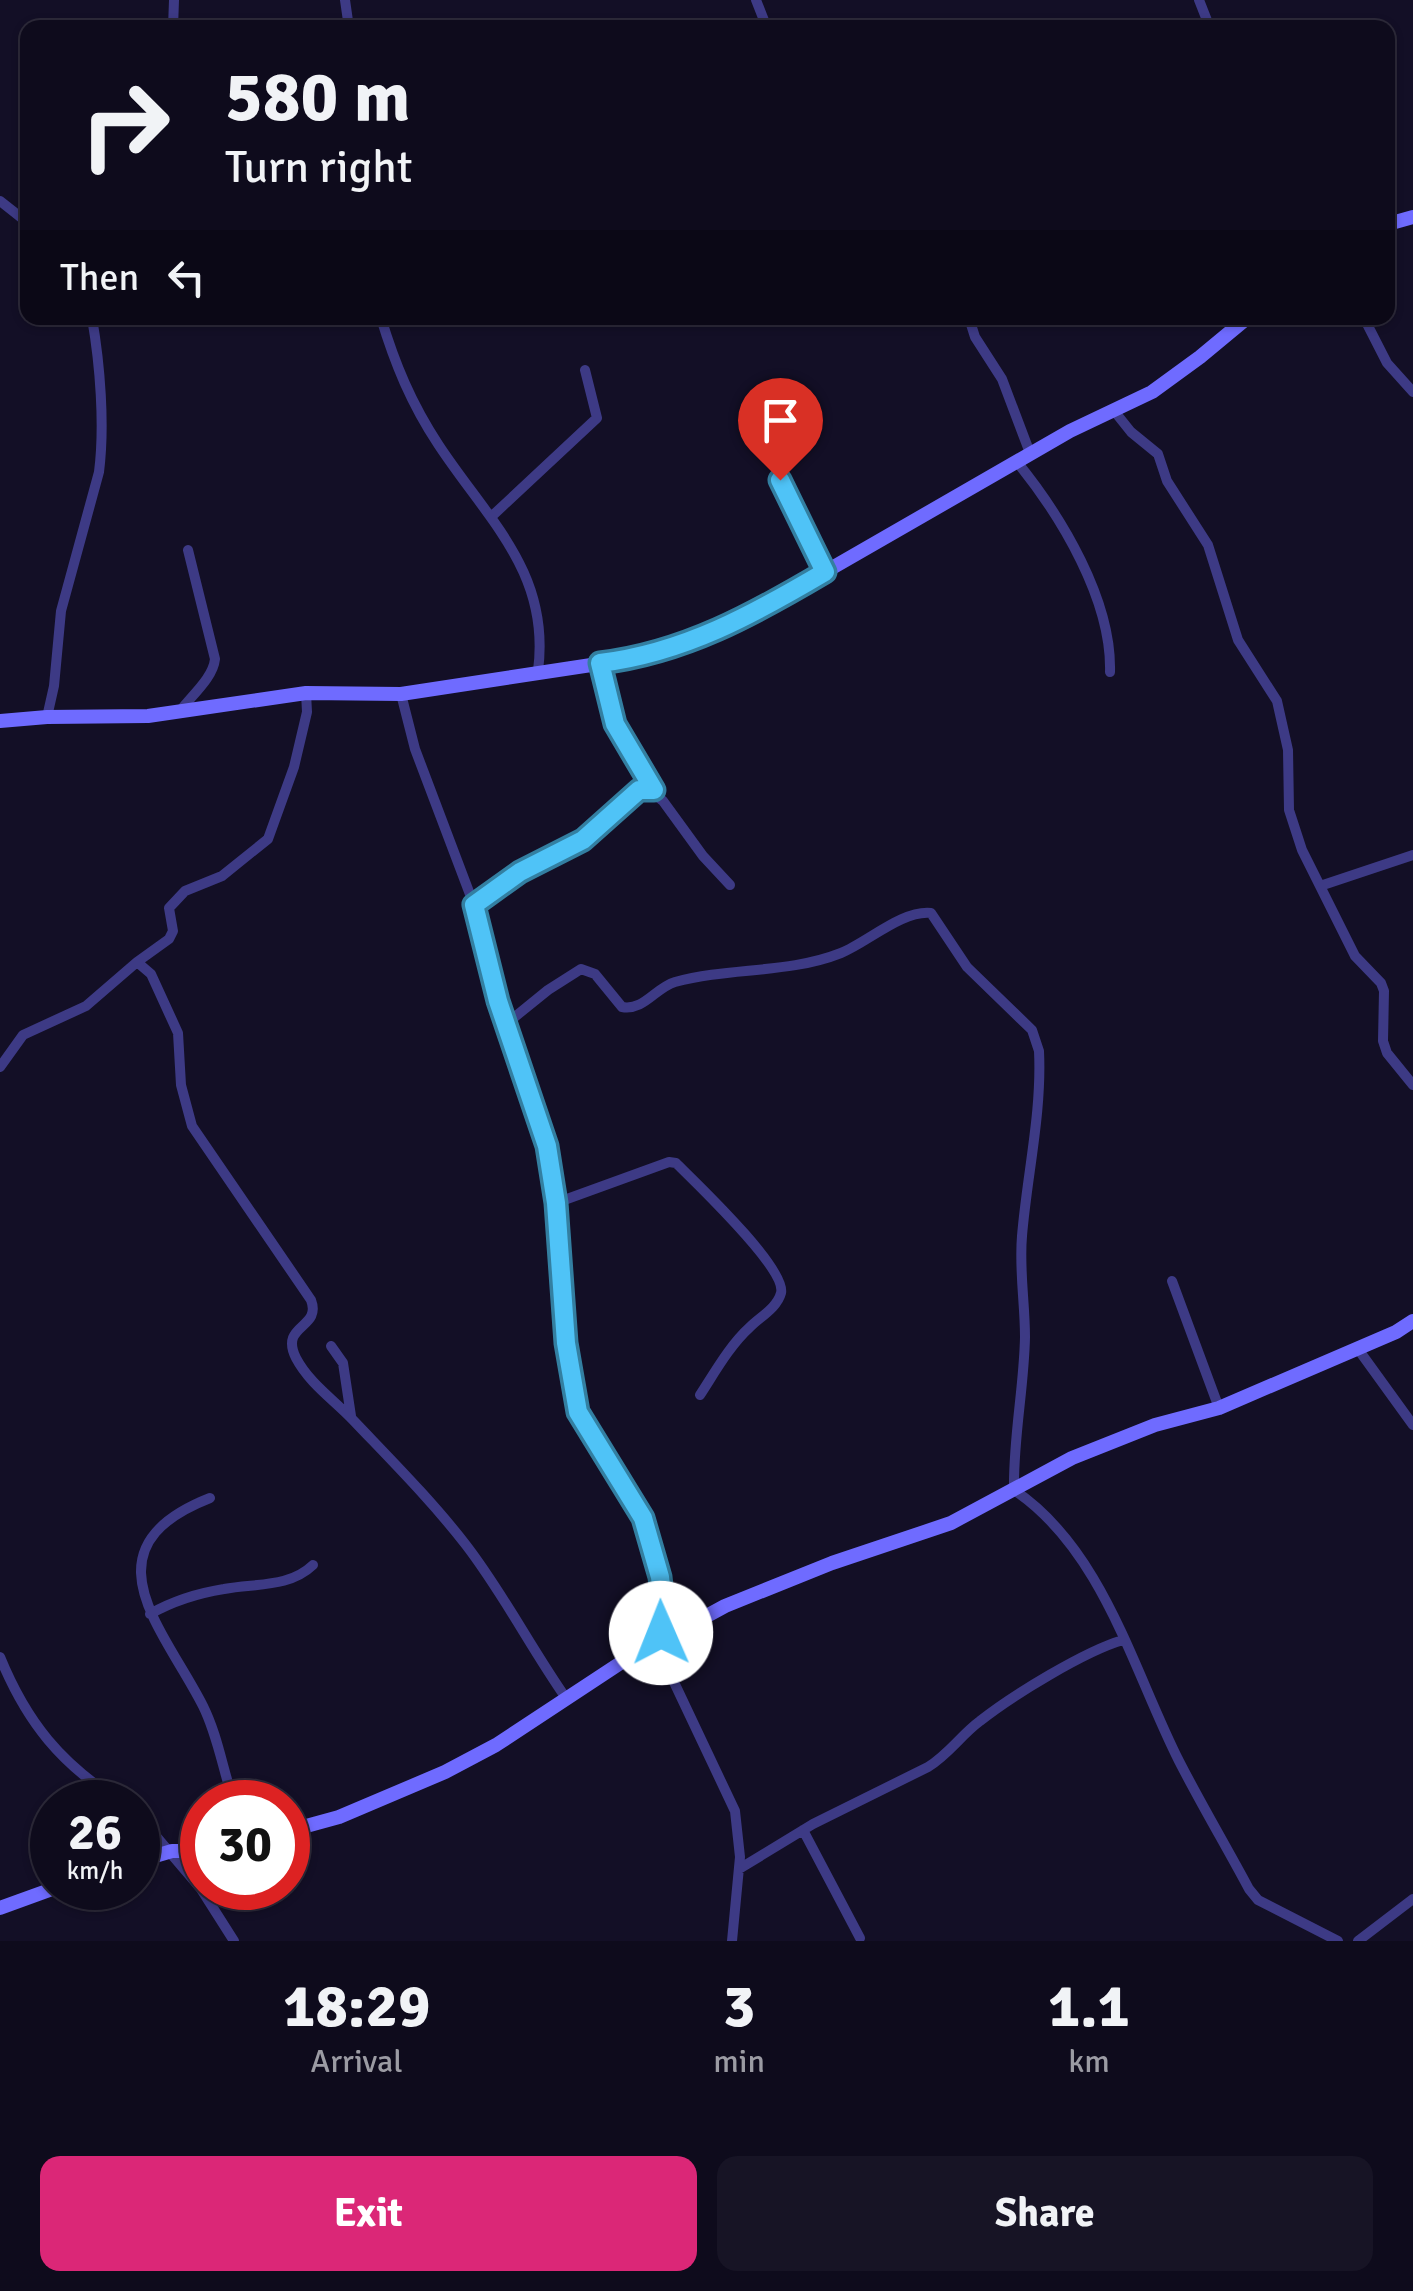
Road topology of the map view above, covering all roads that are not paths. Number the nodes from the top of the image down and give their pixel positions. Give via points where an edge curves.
1 (0, 201) edge
2 (20, 217) edge
3 (93, 325) edge
4 (383, 325) edge
5 (971, 325) edge
6 (1238, 325) edge
7 (1368, 325) edge
8 (585, 370) dead end
9 (1413, 392) edge
10 (1115, 412) junction
11 (1024, 458) junction
12 (780, 480) dead end
13 (491, 518) junction
14 (188, 550) dead end
15 (825, 572) junction
16 (600, 663) junction
17 (538, 671) junction
18 (1110, 672) dead end
19 (306, 692) junction
20 (401, 694) junction
21 (180, 711) junction
22 (47, 717) junction
23 (0, 721) edge
24 (654, 790) junction
25 (1413, 855) edge
26 (730, 885) dead end
27 (1320, 886) junction
28 (474, 905) junction
29 (137, 962) junction
30 (506, 1024) junction
31 (0, 1068) edge
32 (1413, 1086) edge
33 (556, 1203) junction
34 (1172, 1282) dead end
35 (1413, 1321) edge
36 (331, 1346) dead end
37 (1358, 1348) junction
38 (700, 1395) dead end
39 (1219, 1408) junction
40 (351, 1417) junction
41 (1413, 1425) edge
42 (1014, 1490) junction
43 (210, 1498) dead end
44 (313, 1565) dead end
45 (150, 1614) junction
46 (1123, 1640) junction
47 (655, 1642) junction
48 (0, 1657) edge
49 (566, 1698) junction
50 (90, 1780) edge
51 (227, 1780) edge
52 (310, 1825) edge
53 (803, 1830) junction
54 (160, 1839) edge
55 (740, 1842) junction
56 (172, 1852) junction
57 (180, 1852) edge
58 (160, 1855) edge
59 (758, 1855) junction
60 (739, 1870) junction
61 (30, 1897) edge
62 (1413, 1899) edge
63 (0, 1908) edge
64 (860, 1938) dead end
65 (234, 1941) edge
66 (732, 1941) edge
67 (1338, 1941) edge
68 (1358, 1941) edge

1 - 2 street
3 - 22 street via 101,452 60,611
4 - 13 street via 406,392
5 - 11 street via 1002,379
6 - 10 street
7 - 9 street
8 - 13 street via 598,418
10 - 11 street
10 - 27 street via 1158,454 1208,544 1238,640 1277,701 1288,750 1289,810
11 - 15 street
11 - 18 street via 1072,542 1110,646
12 - 15 street
13 - 17 street via 527,579 540,645
14 - 21 street via 214,659 210,676
15 - 16 street via 705,637
16 - 17 street
16 - 24 street via 615,724
17 - 20 street
19 - 20 street
19 - 21 street
19 - 29 street via 294,767 268,840 222,876 174,901 169,939
20 - 28 street
21 - 22 street
22 - 23 street
24 - 26 street
24 - 28 street via 639,790 583,840
25 - 27 street
27 - 32 street via 1355,956 1380,982 1383,1042
28 - 30 street
29 - 31 street via 86,1006 24,1035
29 - 40 street via 151,974 178,1033 192,1126 311,1300 312,1318 292,1340 296,1357
30 - 33 street via 547,1146
30 - 42 street via 581,969 595,974 622,1007 635,1008 673,982 807,963 932,913 967,967 1032,1030 1039,1051 1022,1236 1024,1336
33 - 38 street via 676,1163 765,1259 780,1295
33 - 47 street via 562,1308 578,1412 630,1491 651,1543 665,1622
34 - 39 street
35 - 37 street
36 - 40 street via 342,1363
37 - 39 street
37 - 41 street
39 - 42 street via 1115,1440
40 - 49 street via 465,1544
42 - 46 street via 1032,1502 1095,1582
42 - 47 street via 951,1522 760,1591
43 - 45 street via 167,1523 146,1548 142,1575
44 - 45 street via 286,1582 220,1589
45 - 51 street via 208,1715
46 - 53 street via 1087,1654 999,1708 928,1768
46 - 67 street via 1179,1762 1249,1888 1258,1900
47 - 49 street
47 - 55 street via 728,1793
48 - 50 street via 22,1704 61,1758
49 - 52 street via 445,1772
53 - 59 street
53 - 64 street
54 - 56 street
55 - 59 street
55 - 60 street
56 - 57 street
56 - 58 street
56 - 65 street
59 - 60 street
60 - 66 street
61 - 63 street
62 - 68 street

